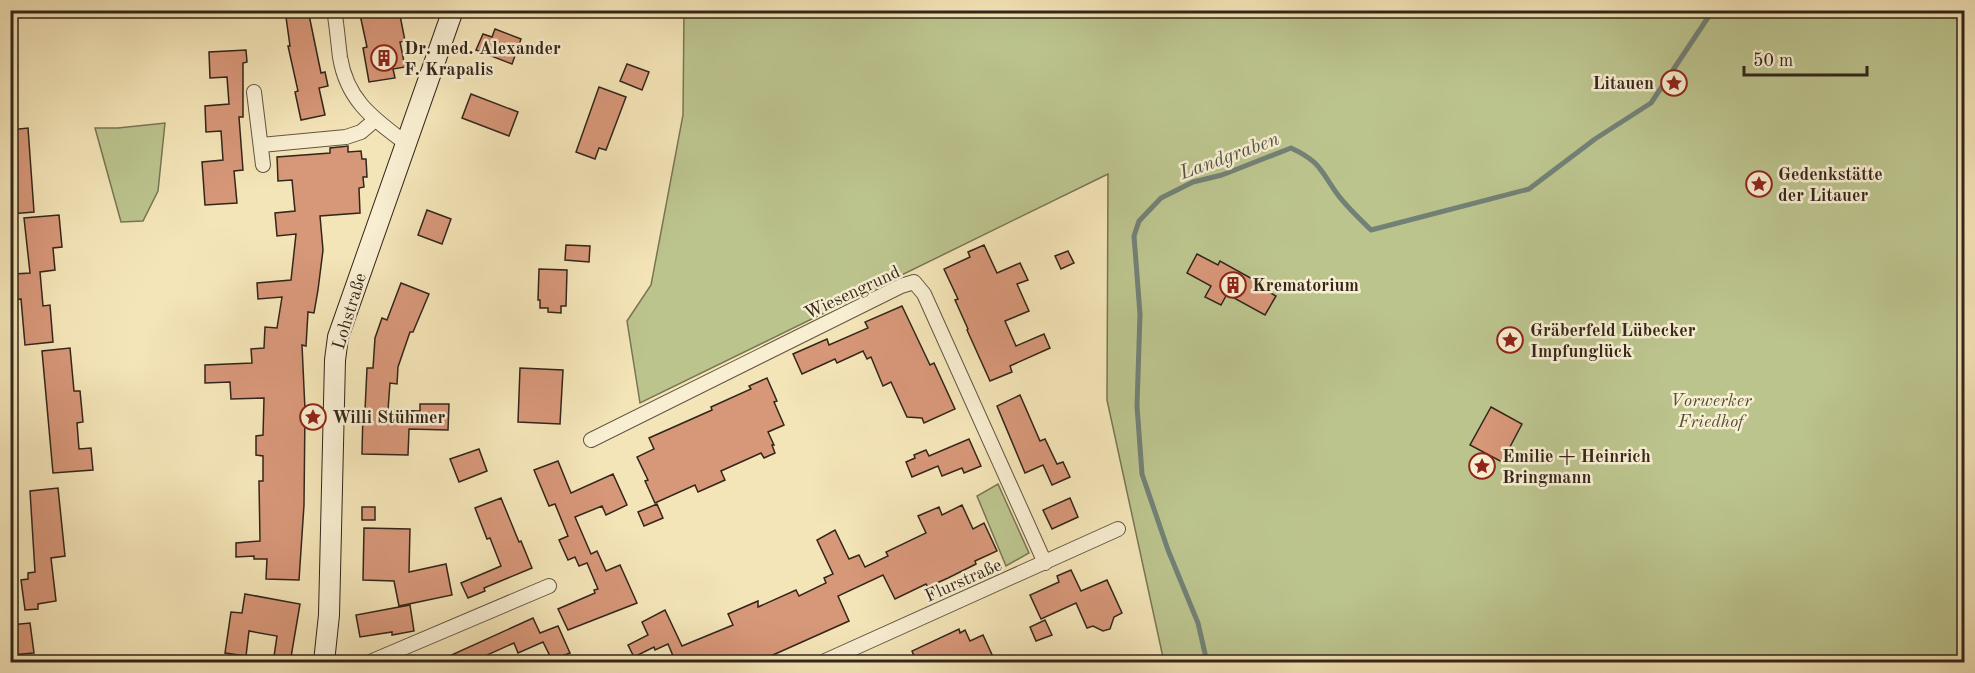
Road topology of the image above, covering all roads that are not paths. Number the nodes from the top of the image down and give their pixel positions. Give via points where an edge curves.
1 (334, 10) edge
2 (453, 10) edge
3 (254, 92) dead end
4 (375, 120) junction
5 (407, 144) junction
6 (261, 145) junction
7 (263, 165) dead end
8 (591, 440) dead end
9 (1118, 529) dead end
10 (1045, 562) junction
11 (549, 586) dead end
12 (324, 663) edge
13 (370, 663) edge
14 (823, 663) edge

1 - 4 street via 348,84
2 - 5 main road, Lohstraße
3 - 6 street
4 - 5 street
4 - 6 street via 361,132 346,137
5 - 12 main road, Lohstraße via 338,337 334,360 329,615
6 - 7 street
8 - 10 street, Wiesengrund via 914,282 924,294
9 - 10 street, Flurstraße
10 - 14 street, Flurstraße
11 - 13 street

